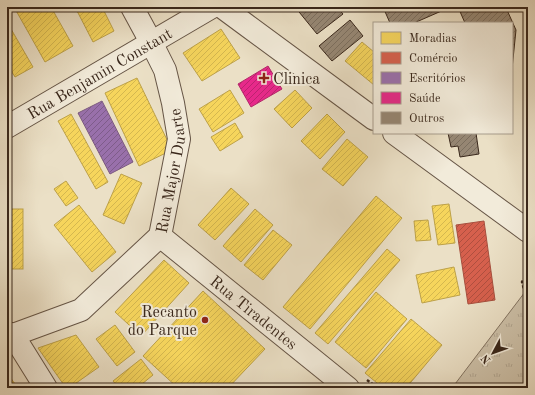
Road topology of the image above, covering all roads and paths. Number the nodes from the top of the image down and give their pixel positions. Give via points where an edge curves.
1 (132, 7) edge
2 (212, 7) edge
3 (222, 7) edge
4 (151, 42) junction
5 (373, 118) edge
6 (7, 127) edge
7 (395, 134) edge
8 (528, 231) edge
9 (160, 236) junction
10 (528, 272) edge
11 (528, 304) edge
12 (10, 334) edge
13 (46, 388) edge
14 (348, 388) edge

1 - 4 street, Rua Major Duarte
2 - 4 street, Rua Benjamin Constant
3 - 5 street
4 - 6 street, Rua Benjamin Constant
4 - 9 street, Rua Major Duarte via 165,70 179,139
7 - 8 street
9 - 12 street, Rua Major Duarte via 81,310
9 - 14 street, Rua Tiradentes
10 - 11 path via 522,282
12 - 13 street

